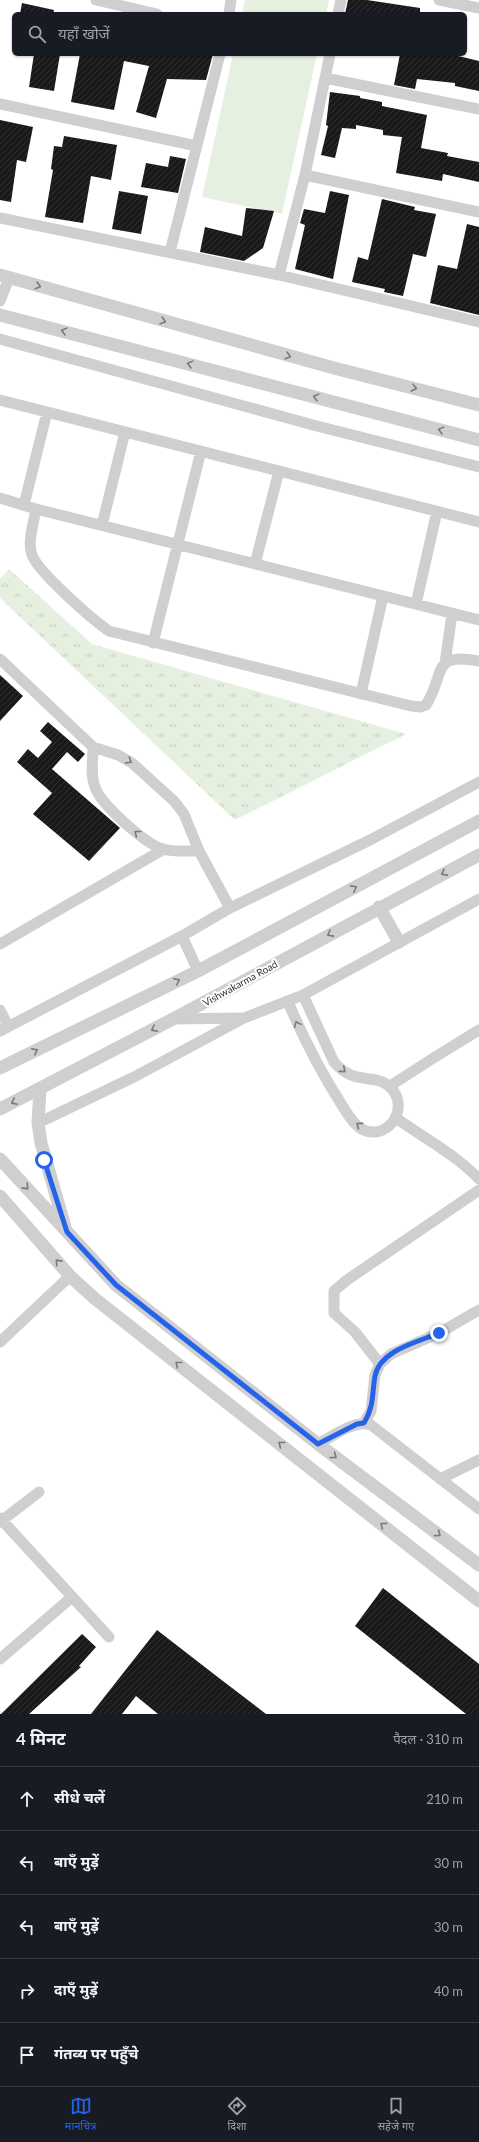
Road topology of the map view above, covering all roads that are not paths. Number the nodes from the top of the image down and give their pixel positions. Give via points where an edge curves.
1 (96, 0) edge
2 (231, 0) edge
3 (341, 0) edge
4 (439, 0) edge
5 (479, 8) edge
6 (148, 12) edge
7 (229, 12) edge
8 (338, 12) edge
9 (220, 56) edge
10 (330, 56) edge
11 (325, 78) junction
12 (0, 104) edge
13 (479, 109) edge
14 (197, 146) junction
15 (305, 175) junction
16 (479, 212) edge
17 (0, 218) edge
18 (170, 252) junction
19 (279, 275) junction
20 (4, 277) edge
21 (0, 301) edge
22 (0, 315) edge
23 (479, 322) edge
24 (0, 339) edge
25 (0, 400) edge
26 (479, 404) edge
27 (47, 412) junction
28 (125, 432) junction
29 (479, 440) edge
30 (201, 451) junction
31 (479, 467) edge
32 (279, 471) junction
33 (0, 498) edge
34 (24, 505) junction
35 (36, 509) junction
36 (437, 511) junction
37 (479, 522) edge
38 (102, 525) junction
39 (179, 545) junction
40 (255, 564) junction
41 (383, 596) junction
42 (416, 604) junction
43 (452, 614) junction
44 (479, 620) edge
45 (153, 643) junction
46 (0, 659) edge
47 (479, 661) edge
48 (445, 663) junction
49 (361, 694) junction
50 (93, 747) junction
51 (479, 782) edge
52 (479, 821) edge
53 (164, 849) junction
54 (200, 851) junction
55 (479, 855) edge
56 (479, 899) edge
57 (379, 907) junction
58 (230, 908) junction
59 (182, 936) junction
60 (399, 942) junction
61 (0, 944) edge
62 (198, 971) junction
63 (303, 995) junction
64 (288, 1002) junction
65 (0, 1010) edge
66 (244, 1018) junction
67 (173, 1019) junction
68 (4, 1029) edge
69 (479, 1030) edge
70 (0, 1068) edge
71 (390, 1086) junction
72 (40, 1089) junction
73 (0, 1109) edge
74 (396, 1118) junction
75 (38, 1123) junction
76 (0, 1159) edge
77 (479, 1179) edge
78 (479, 1190) edge
79 (0, 1196) edge
80 (0, 1204) edge
81 (19, 1218) junction
82 (67, 1232) junction
83 (70, 1276) junction
84 (479, 1310) edge
85 (0, 1342) edge
86 (380, 1364) junction
87 (364, 1423) junction
88 (318, 1444) junction
89 (479, 1460) edge
90 (440, 1479) junction
91 (39, 1492) dead end
92 (479, 1509) edge
93 (1, 1520) edge
94 (479, 1565) edge
95 (72, 1596) junction
96 (479, 1601) edge
97 (109, 1638) dead end
98 (0, 1659) edge

1 - 6 street
2 - 7 street
3 - 8 street
4 - 5 street
9 - 14 street
10 - 11 street
11 - 13 street
11 - 15 street
12 - 14 street
14 - 18 street
15 - 16 street
15 - 19 street
17 - 18 street
18 - 19 street
19 - 23 street
20 - 21 street
20 -> 26 street via 334,368
29 -> 22 street
24 - 31 street via 313,425
25 - 27 street
27 - 28 street
27 - 34 street
28 - 30 street
28 - 38 street
30 - 32 street
30 - 39 street
32 - 36 street
32 - 40 street
33 - 34 street
34 - 35 street
35 - 38 street
35 - 45 street via 30,544 32,555 39,566 100,625 109,631
36 - 37 street
36 - 42 street
38 - 39 street
39 - 40 street
39 - 45 street
40 - 41 street
41 - 42 street
41 - 49 street
42 - 43 street
43 - 44 street
43 - 48 street
45 - 49 street
46 - 50 street
47 - 48 street via 455,657
48 - 49 street via 426,705 411,706
53 -> 50 street via 152,844 132,829 102,799 92,775
50 -> 54 street via 118,755 132,763 174,801 184,814
51 - 58 street via 370,840
62 -> 52 street
53 - 54 street
53 - 61 street
54 - 58 street
55 -> 57 street, Vishwakarma Road
56 - 60 street
57 - 60 street
57 -> 67 street, Vishwakarma Road
58 - 59 street
59 - 62 street
59 - 68 street
60 - 63 street
70 -> 62 street
63 - 64 street
63 -> 71 street via 339,1068 354,1077 378,1080
64 - 66 street
74 -> 64 street via 392,1125 381,1131 369,1132 351,1119 320,1072
65 - 68 street
66 - 67 street
66 - 75 street via 134,1077
67 -> 72 street, Vishwakarma Road
69 - 71 street
71 - 74 street via 396,1095 399,1108
72 -> 73 street, Vishwakarma Road
72 - 75 street
74 - 77 street via 456,1158
75 - 82 street via 44,1160
76 -> 82 street
78 - 86 street via 334,1291 334,1313 354,1332
79 - 81 street
80 - 81 street
83 -> 81 street
82 - 88 street via 116,1285
83 - 85 street
96 -> 83 street via 94,1298
84 - 86 street via 439,1333 392,1354
86 - 87 street via 375,1375 371,1411
87 - 88 street
87 - 90 street via 371,1425
88 -> 94 street
89 - 90 street
90 - 92 street
91 - 93 street
93 - 95 street
95 - 97 street
95 - 98 street

